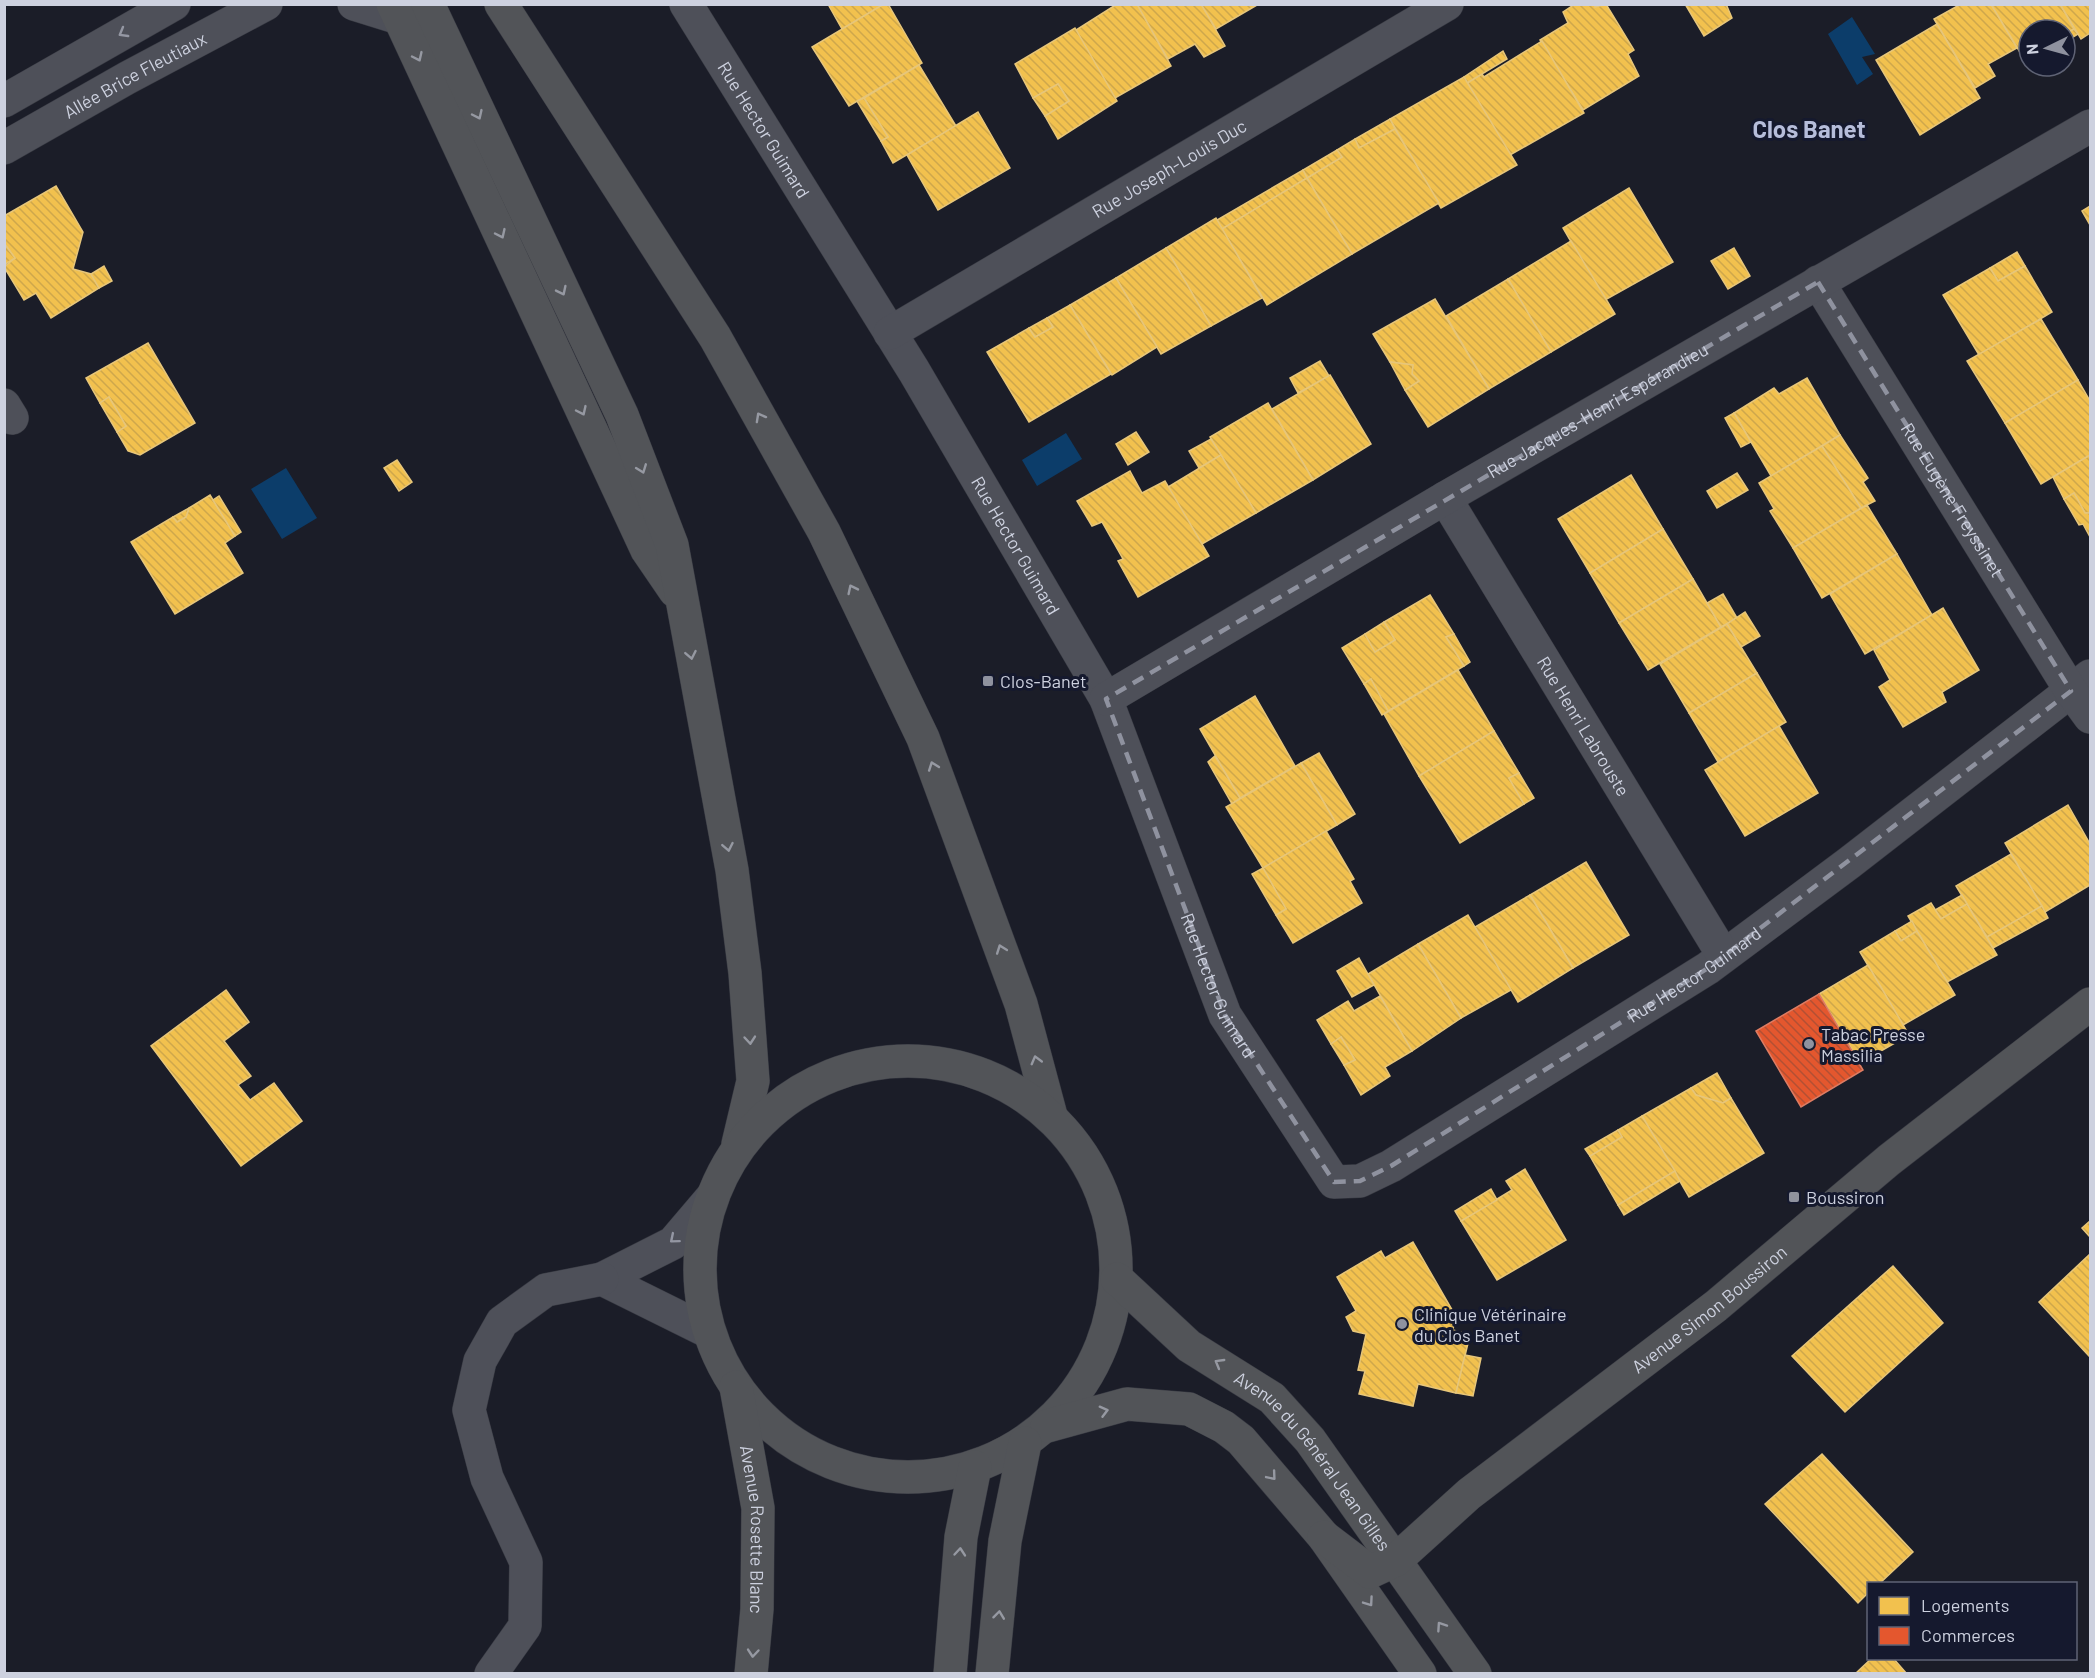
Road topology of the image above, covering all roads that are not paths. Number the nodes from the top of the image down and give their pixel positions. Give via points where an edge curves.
1 (174, 4) edge
2 (266, 4) edge
3 (354, 4) edge
4 (501, 4) edge
5 (686, 4) edge
6 (1447, 4) edge
7 (406, 9) edge
8 (4, 102) edge
9 (2091, 126) edge
10 (4, 148) edge
11 (1818, 282) junction
12 (890, 333) junction
13 (1445, 498) junction
14 (2081, 683) edge
15 (1106, 699) junction
16 (2091, 717) edge
17 (1723, 955) junction
18 (2091, 1004) edge
19 (1051, 1116) junction
20 (737, 1149) junction
21 (713, 1196) junction
22 (602, 1279) junction
23 (1117, 1279) junction
24 (709, 1332) junction
25 (736, 1387) junction
26 (1036, 1434) junction
27 (975, 1467) junction
28 (1324, 1537) junction
29 (1396, 1560) junction
30 (491, 1674) edge
31 (751, 1674) edge
32 (950, 1674) edge
33 (992, 1674) edge
34 (1420, 1674) edge
35 (1475, 1674) edge

1 -> 8 street
2 - 10 street, Allée Brice Fleutiaux
3 - 7 street
19 -> 4 main road via 1021,1004 923,738 824,532 715,337
5 - 12 street, Rue Hector Guimard
6 - 12 street, Rue Joseph-Louis Duc
7 -> 20 main road via 622,415 672,545 732,870 745,973 753,1081
9 - 11 street, Rue Jacques-Henri Espérandieu
11 - 13 street, Rue Jacques-Henri Espérandieu
11 - 14 street, Rue Eugène Freyssinet
12 - 15 street, Rue Hector Guimard
13 - 15 street, Rue Jacques-Henri Espérandieu
13 - 17 street, Rue Henri Labrouste
14 - 16 street, Rue Eugène Freyssinet
14 - 17 street, Rue Hector Guimard
15 - 17 street, Rue Hector Guimard via 1225,1015 1334,1182 1360,1181 1390,1166
18 - 29 main road, Avenue Simon Boussiron via 1889,1160 1716,1305 1468,1494
19 - 20 main road via 1010,1086 963,1067 913,1059 892,1061 861,1065 814,1082 772,1110
19 - 23 main road via 1080,1151 1102,1191 1114,1234
20 - 21 main road
21 -> 22 street via 673,1243
21 - 24 main road via 701,1241 701,1287
22 - 24 street
22 - 30 street via 546,1290 502,1322 480,1362 469,1410 487,1478 526,1562 525,1626
23 - 26 main road via 1107,1334 1083,1384
29 -> 23 main road, Avenue du Général Jean Gilles via 1310,1440 1272,1398 1189,1346
24 - 25 main road
25 - 27 main road via 772,1427 817,1457 868,1475 922,1478
25 -> 31 main road, Avenue Rosette Blanc via 758,1508 757,1609
26 - 27 main road
26 -> 28 main road via 1127,1404 1189,1409 1241,1440
33 -> 26 main road via 1005,1540
32 -> 27 main road via 961,1537
28 - 29 main road, Avenue Simon Boussiron via 1371,1572
28 -> 34 main road
35 -> 29 main road, Avenue du Général Jean Gilles

